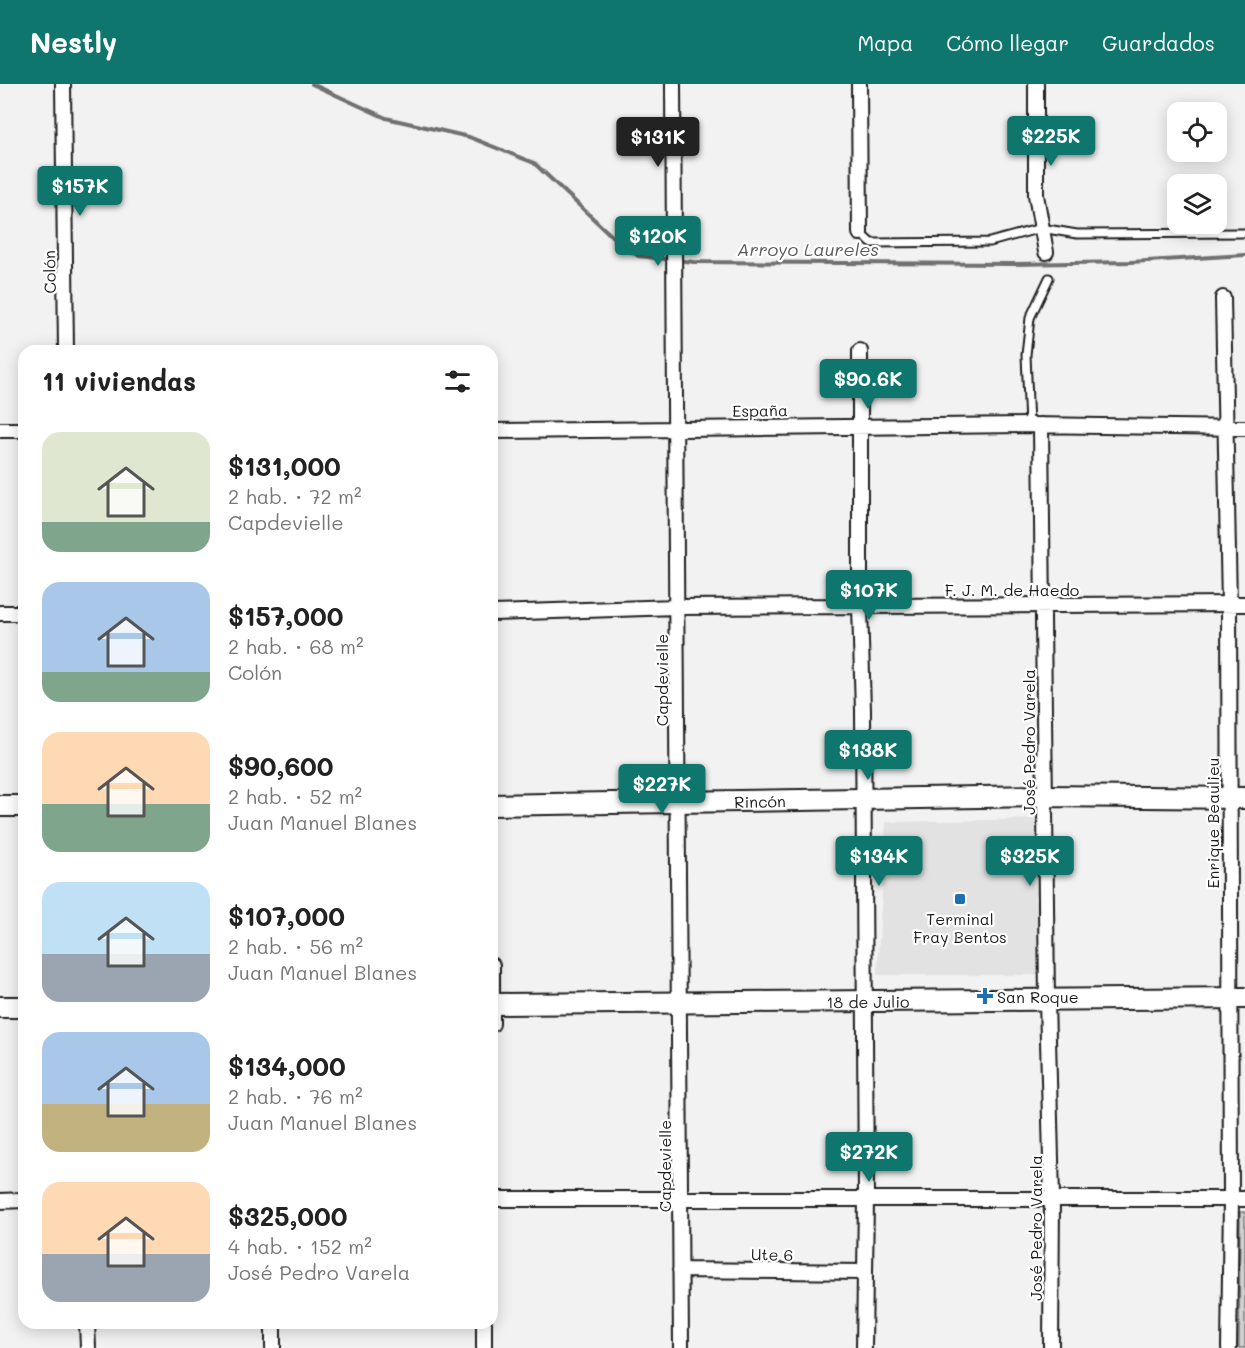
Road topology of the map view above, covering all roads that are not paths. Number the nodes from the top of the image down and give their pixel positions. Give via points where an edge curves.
1 (63, 84) edge
2 (673, 84) edge
3 (859, 84) edge
4 (1036, 84) edge
5 (1041, 228) junction
6 (860, 233) joint
7 (1245, 233) edge
8 (1046, 252) dead end
9 (1048, 278) dead end
10 (1223, 298) dead end
11 (66, 345) edge
12 (860, 351) dead end
13 (859, 425) junction
14 (1035, 425) junction
15 (674, 428) junction
16 (1227, 428) junction
17 (1245, 428) edge
18 (0, 430) edge
19 (18, 430) edge
20 (498, 431) edge
21 (1229, 604) junction
22 (1245, 604) edge
23 (860, 606) junction
24 (1044, 606) junction
25 (676, 607) junction
26 (0, 613) edge
27 (18, 613) edge
28 (498, 613) edge
29 (1044, 796) junction
30 (1237, 798) edge
31 (862, 800) junction
32 (678, 802) junction
33 (498, 805) edge
34 (0, 806) edge
35 (18, 806) edge
36 (1238, 998) edge
37 (865, 1000) junction
38 (1047, 1000) junction
39 (680, 1003) junction
40 (498, 1004) edge
41 (18, 1006) edge
42 (0, 1007) edge
43 (498, 1199) edge
44 (866, 1199) junction
45 (1238, 1199) edge
46 (18, 1200) edge
47 (680, 1200) junction
48 (1052, 1200) junction
49 (0, 1201) edge
50 (680, 1270) junction
51 (864, 1272) junction
52 (87, 1329) edge
53 (273, 1329) edge
54 (484, 1329) edge
55 (88, 1348) edge
56 (273, 1348) edge
57 (484, 1348) edge
58 (681, 1348) edge
59 (864, 1348) edge
60 (1052, 1348) edge
61 (1229, 1348) edge

1 - 11 street, Colón
2 - 15 street, Capdevielle
3 - 6 street
4 - 5 street via 1036,195
5 - 6 lane via 990,242 871,243
5 - 7 lane via 1077,234
5 - 8 street
9 - 14 lane via 1030,318 1026,355
10 - 16 street, Enrique Beaulieu
12 - 13 street
13 - 14 street, España
13 - 15 street, España
13 - 23 street
14 - 16 street, España
14 - 24 street, José Pedro Varela
15 - 20 street, España
15 - 25 street, Capdevielle
16 - 17 street, España
16 - 21 street, Enrique Beaulieu
18 - 19 street
21 - 22 street, F. J. M. de Haedo
21 - 24 street, F. J. M. de Haedo
21 - 30 street, Enrique Beaulieu
23 - 24 street, F. J. M. de Haedo
23 - 25 street, F. J. M. de Haedo
23 - 31 street
24 - 29 street, José Pedro Varela
25 - 28 street, F. J. M. de Haedo
25 - 32 street, Capdevielle
26 - 27 street
29 - 30 street, Rincón
29 - 31 street, Rincón
29 - 38 street, José Pedro Varela
30 - 36 street, Enrique Beaulieu
31 - 32 street, Rincón
31 - 37 street
32 - 33 street, Rincón
32 - 39 street, Capdevielle
34 - 35 street
36 - 38 street, 18 de Julio
36 - 45 street, Enrique Beaulieu
37 - 38 street, 18 de Julio
37 - 39 street, 18 de Julio
37 - 44 street
38 - 48 street, José Pedro Varela
39 - 40 street, 18 de Julio
39 - 47 street, Capdevielle
41 - 42 street
43 - 47 street
44 - 47 street
44 - 48 street
44 - 51 street
45 - 48 street
45 - 61 street, Enrique Beaulieu
46 - 49 street
47 - 50 street, Capdevielle
48 - 60 street, José Pedro Varela
50 - 51 street, Ute 6
50 - 58 street, Capdevielle
51 - 59 street
52 - 55 street
53 - 56 street
54 - 57 street

